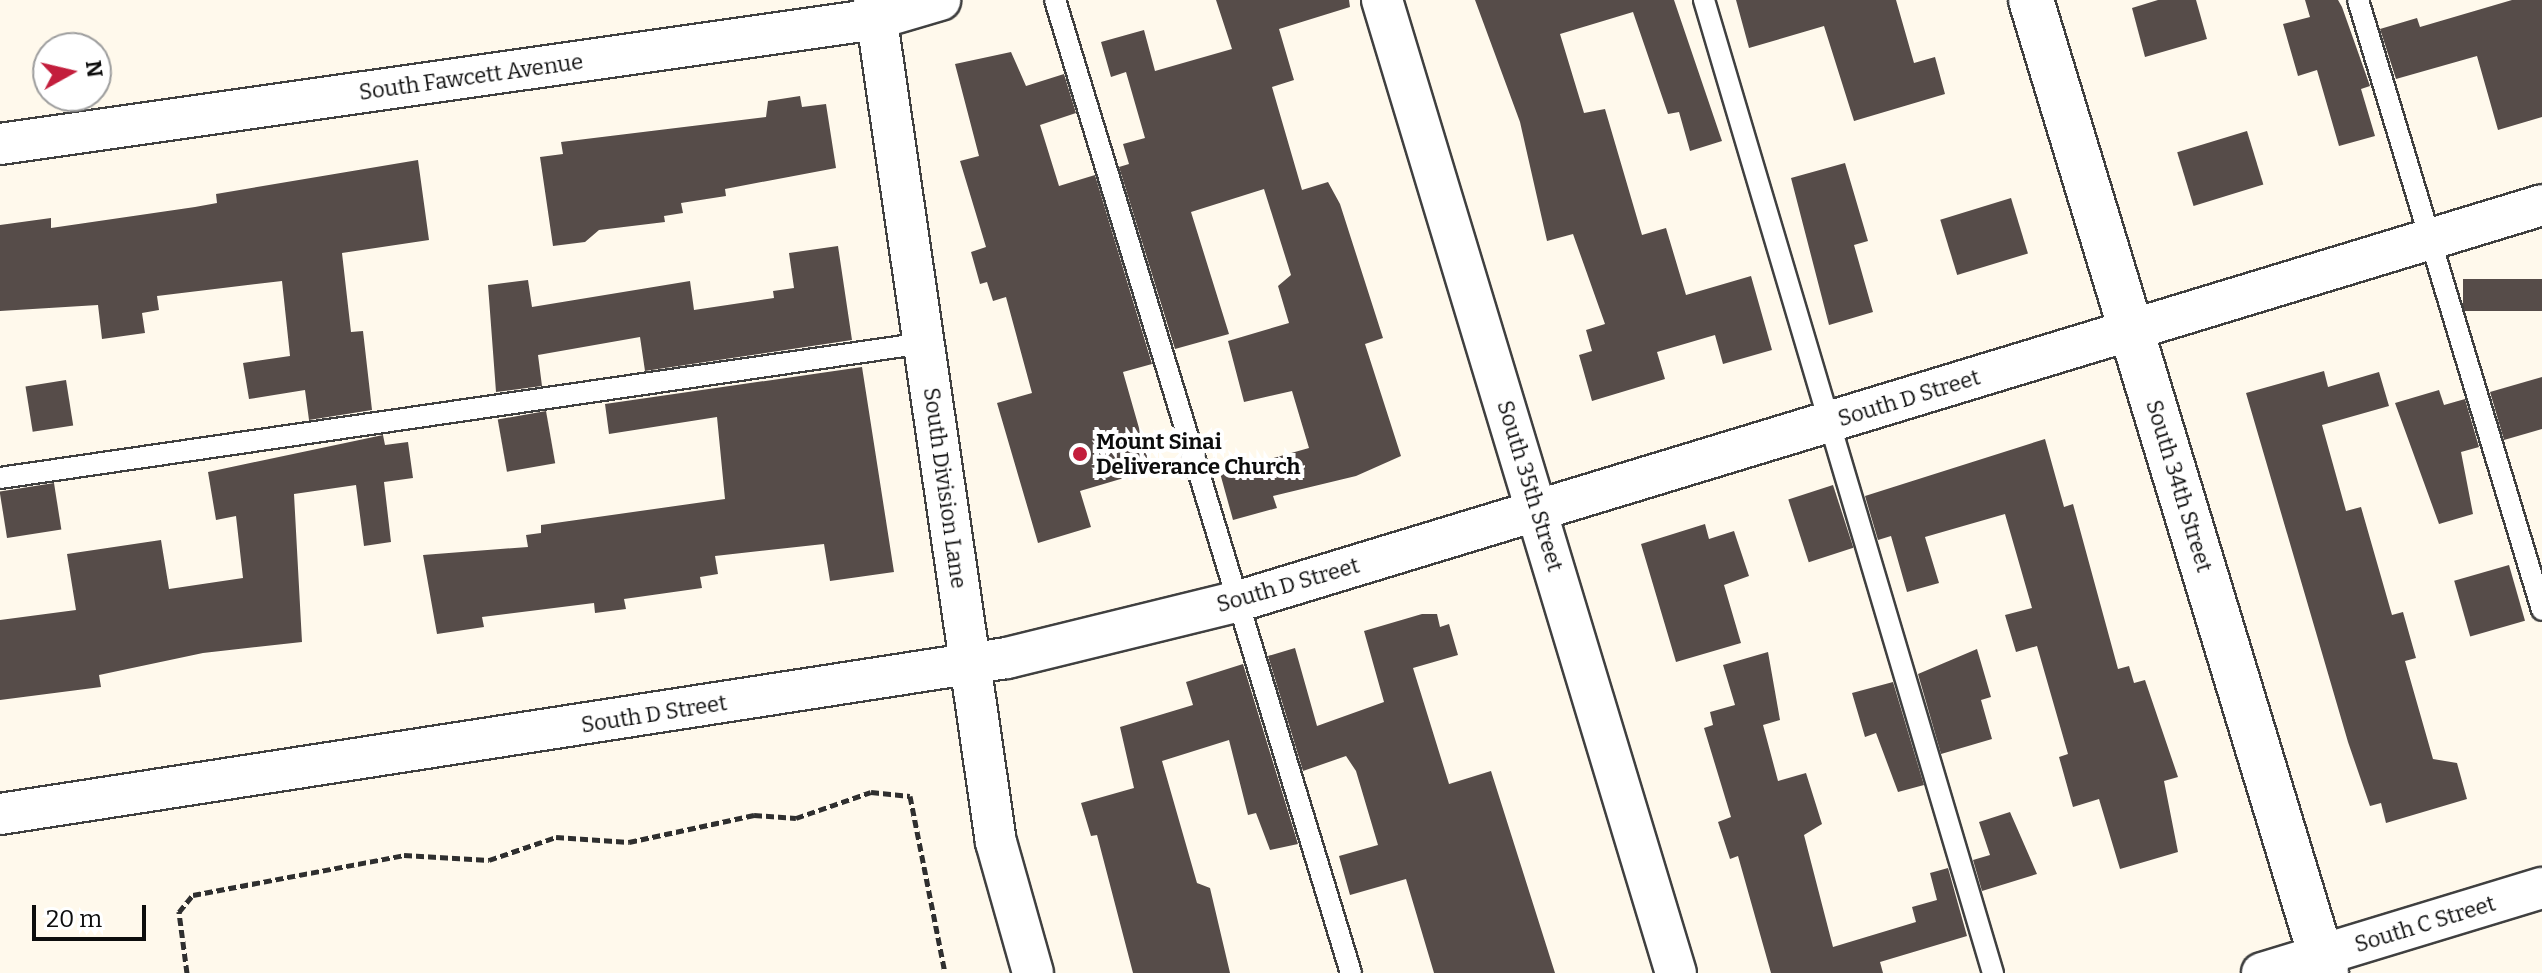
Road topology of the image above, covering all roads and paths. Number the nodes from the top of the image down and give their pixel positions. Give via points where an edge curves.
1 (940, 0) edge
2 (1055, 0) edge
3 (1382, 0) edge
4 (1704, 0) edge
5 (2031, 0) edge
6 (2358, 0) edge
7 (875, 10) edge
8 (0, 144) edge
9 (2542, 205) edge
10 (2431, 239) junction
11 (2132, 330) junction
12 (924, 343) junction
13 (1831, 421) junction
14 (0, 478) edge
15 (1538, 510) junction
16 (1239, 601) junction
17 (2542, 610) edge
18 (972, 666) junction
19 (0, 814) edge
20 (2542, 888) edge
21 (2324, 964) edge
22 (187, 973) edge
23 (945, 973) edge
24 (1033, 973) edge
25 (1351, 973) edge
26 (1676, 973) edge
27 (1993, 973) edge
28 (2262, 973) edge

1 - 7 street, South Fawcett Avenue
2 - 16 lane
3 - 15 street, South 35th Street
4 - 13 lane
5 - 11 street, South 34th Street
6 - 10 lane
7 - 8 street, South Fawcett Avenue
7 - 12 street, South Division Lane
9 - 10 street, South D Street
10 - 11 street, South D Street
10 - 17 lane
11 - 13 street, South D Street
11 - 21 street, South 34th Street
12 - 14 lane
12 - 18 street, South Division Lane
13 - 15 street, South D Street
13 - 27 lane
15 - 16 street, South D Street
15 - 26 street, South 35th Street
16 - 18 street, South D Street
16 - 25 lane
18 - 19 street, South D Street
18 - 24 street, South Division Lane via 996,842
20 - 21 street, South C Street
21 - 28 street, South C Street
22 - 23 path via 179,912 193,895 404,855 489,860 556,837 629,842 754,815 796,818 871,792 910,796

